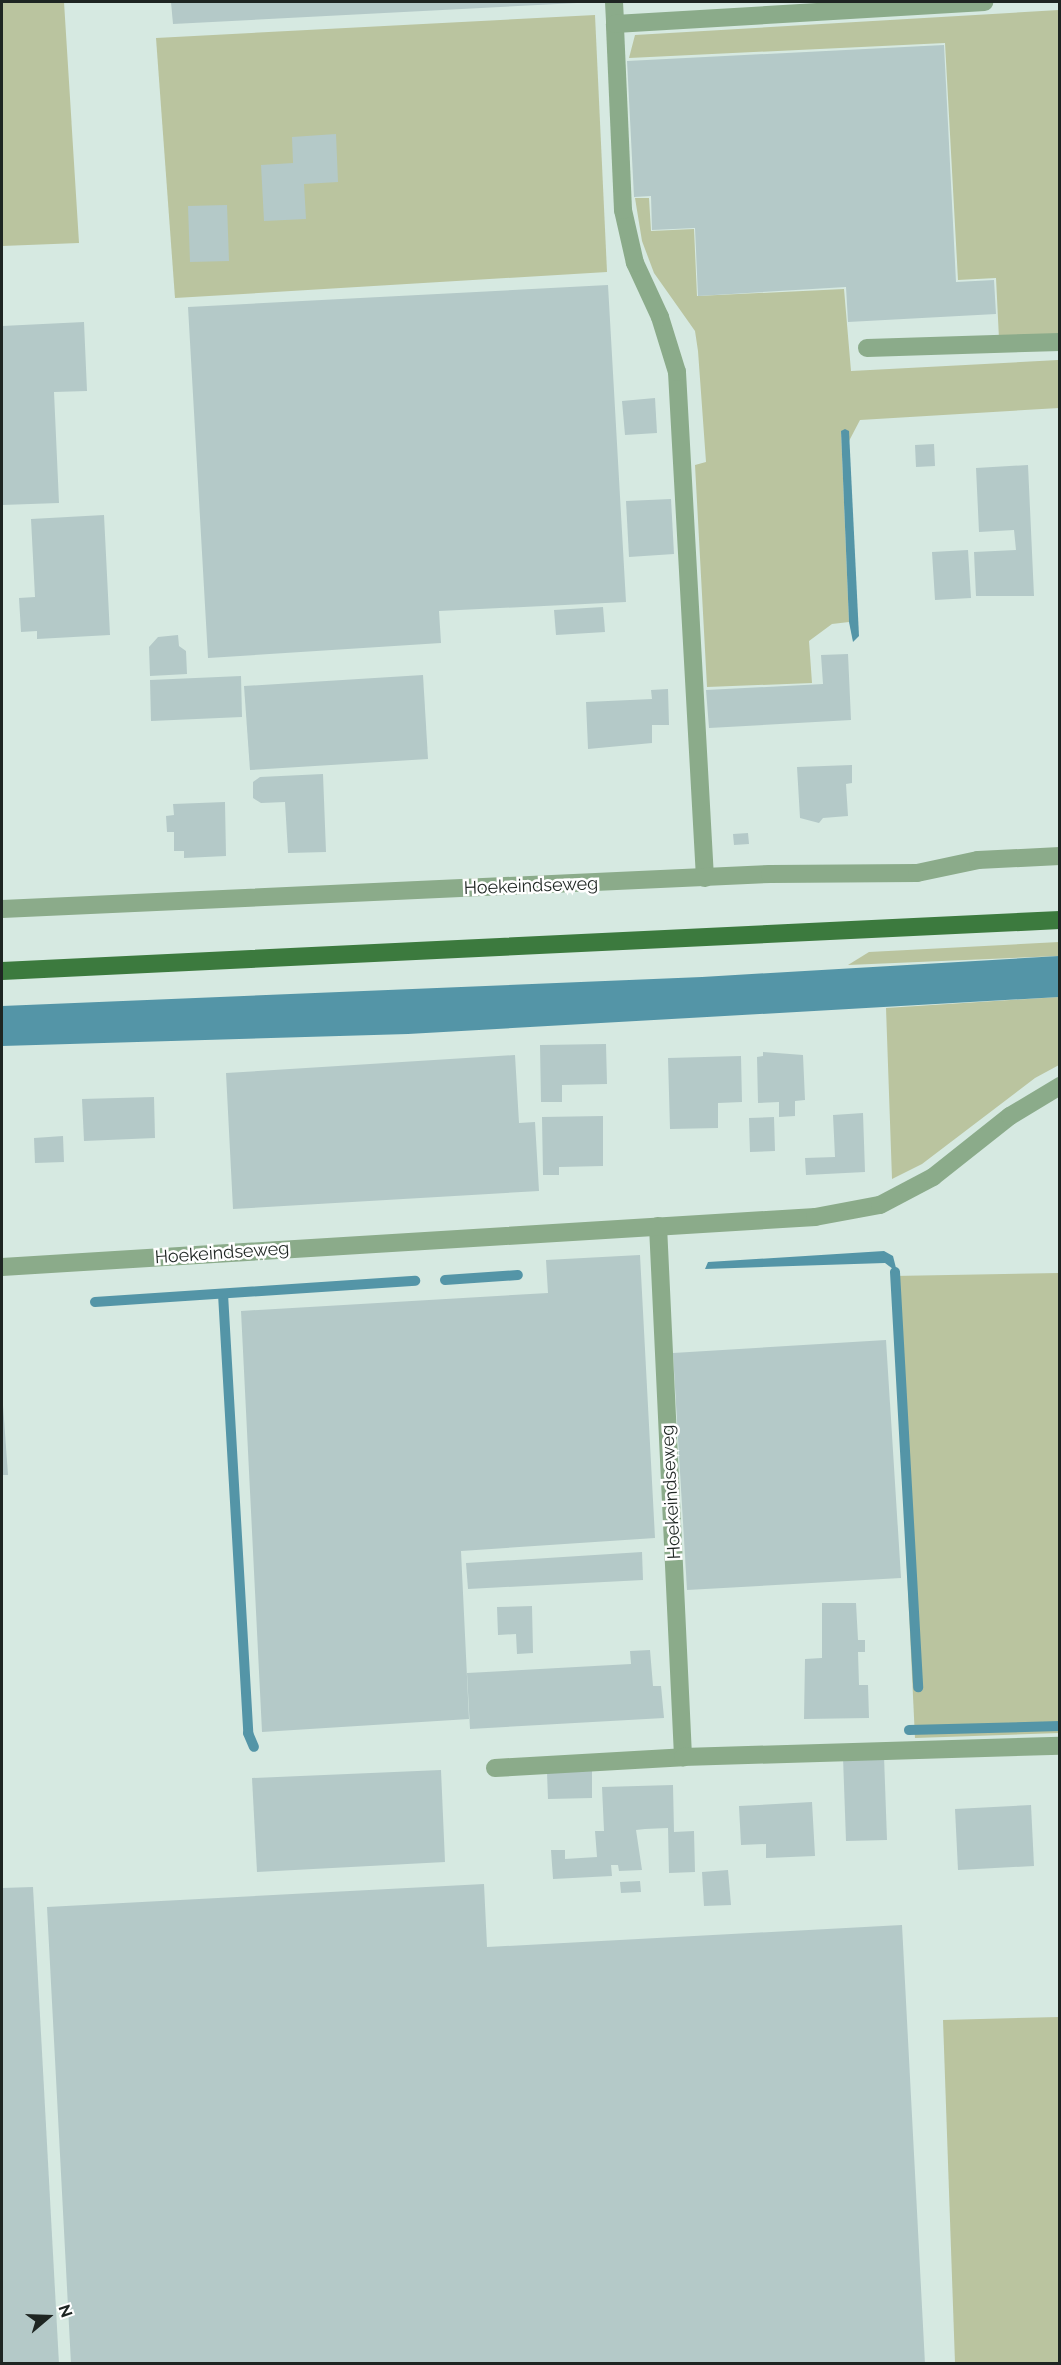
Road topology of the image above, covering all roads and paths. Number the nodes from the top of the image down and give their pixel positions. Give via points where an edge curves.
1 (614, 2) edge
2 (984, 2) edge
3 (615, 24) junction
4 (1059, 342) edge
5 (867, 348) dead end
6 (1059, 856) edge
7 (705, 878) junction
8 (2, 909) edge
9 (1059, 920) edge
10 (2, 971) edge
11 (1059, 1086) edge
12 (658, 1226) junction
13 (2, 1267) edge
14 (1059, 1746) edge
15 (683, 1757) junction
16 (495, 1768) dead end

1 - 3 street
2 - 3 street
3 - 7 street via 623,210 635,263 660,317 677,372
4 - 5 street
6 - 7 street, Hoekeindseweg via 978,860 917,873
7 - 8 street, Hoekeindseweg
9 - 10 main road
11 - 12 street, Hoekeindseweg via 1010,1116 933,1177 880,1205 815,1217
12 - 13 street, Hoekeindseweg
12 - 15 street, Hoekeindseweg
14 - 15 street
15 - 16 street

